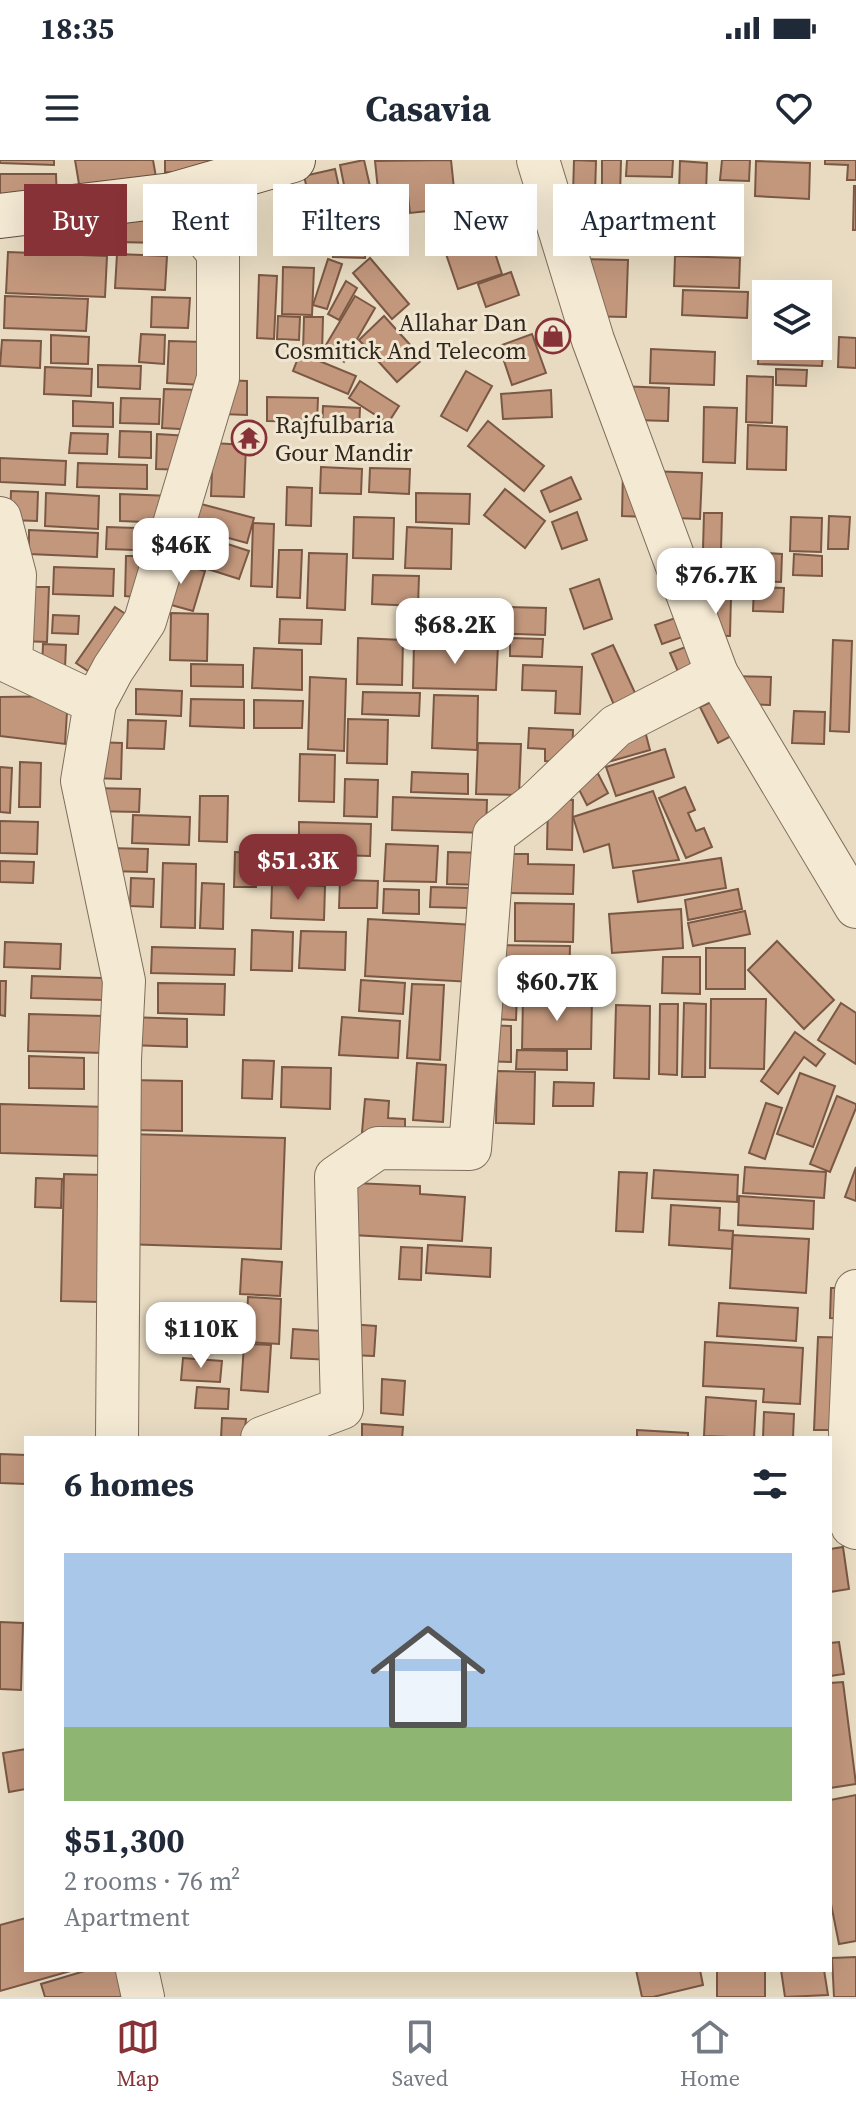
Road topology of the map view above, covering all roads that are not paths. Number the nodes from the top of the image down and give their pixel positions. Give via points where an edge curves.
1 (293, 160) edge
2 (538, 160) edge
3 (210, 184) edge
4 (143, 199) edge
5 (0, 216) edge
6 (218, 256) edge
7 (0, 518) edge
8 (717, 674) junction
9 (95, 703) junction
10 (856, 907) edge
11 (856, 1291) edge
12 (117, 1436) edge
13 (267, 1436) edge
14 (856, 1528) edge
15 (137, 1972) edge
16 (143, 1997) edge

1 - 3 street
2 - 8 street via 593,340
4 - 5 street
6 - 9 street via 218,378 145,621
7 - 9 street via 15,575 11,663
8 - 10 street
8 - 13 street via 616,726 536,803 494,835 470,1149 378,1148 336,1177 342,1408
9 - 12 street via 82,781 124,981
11 - 14 street via 850,1430
15 - 16 street

